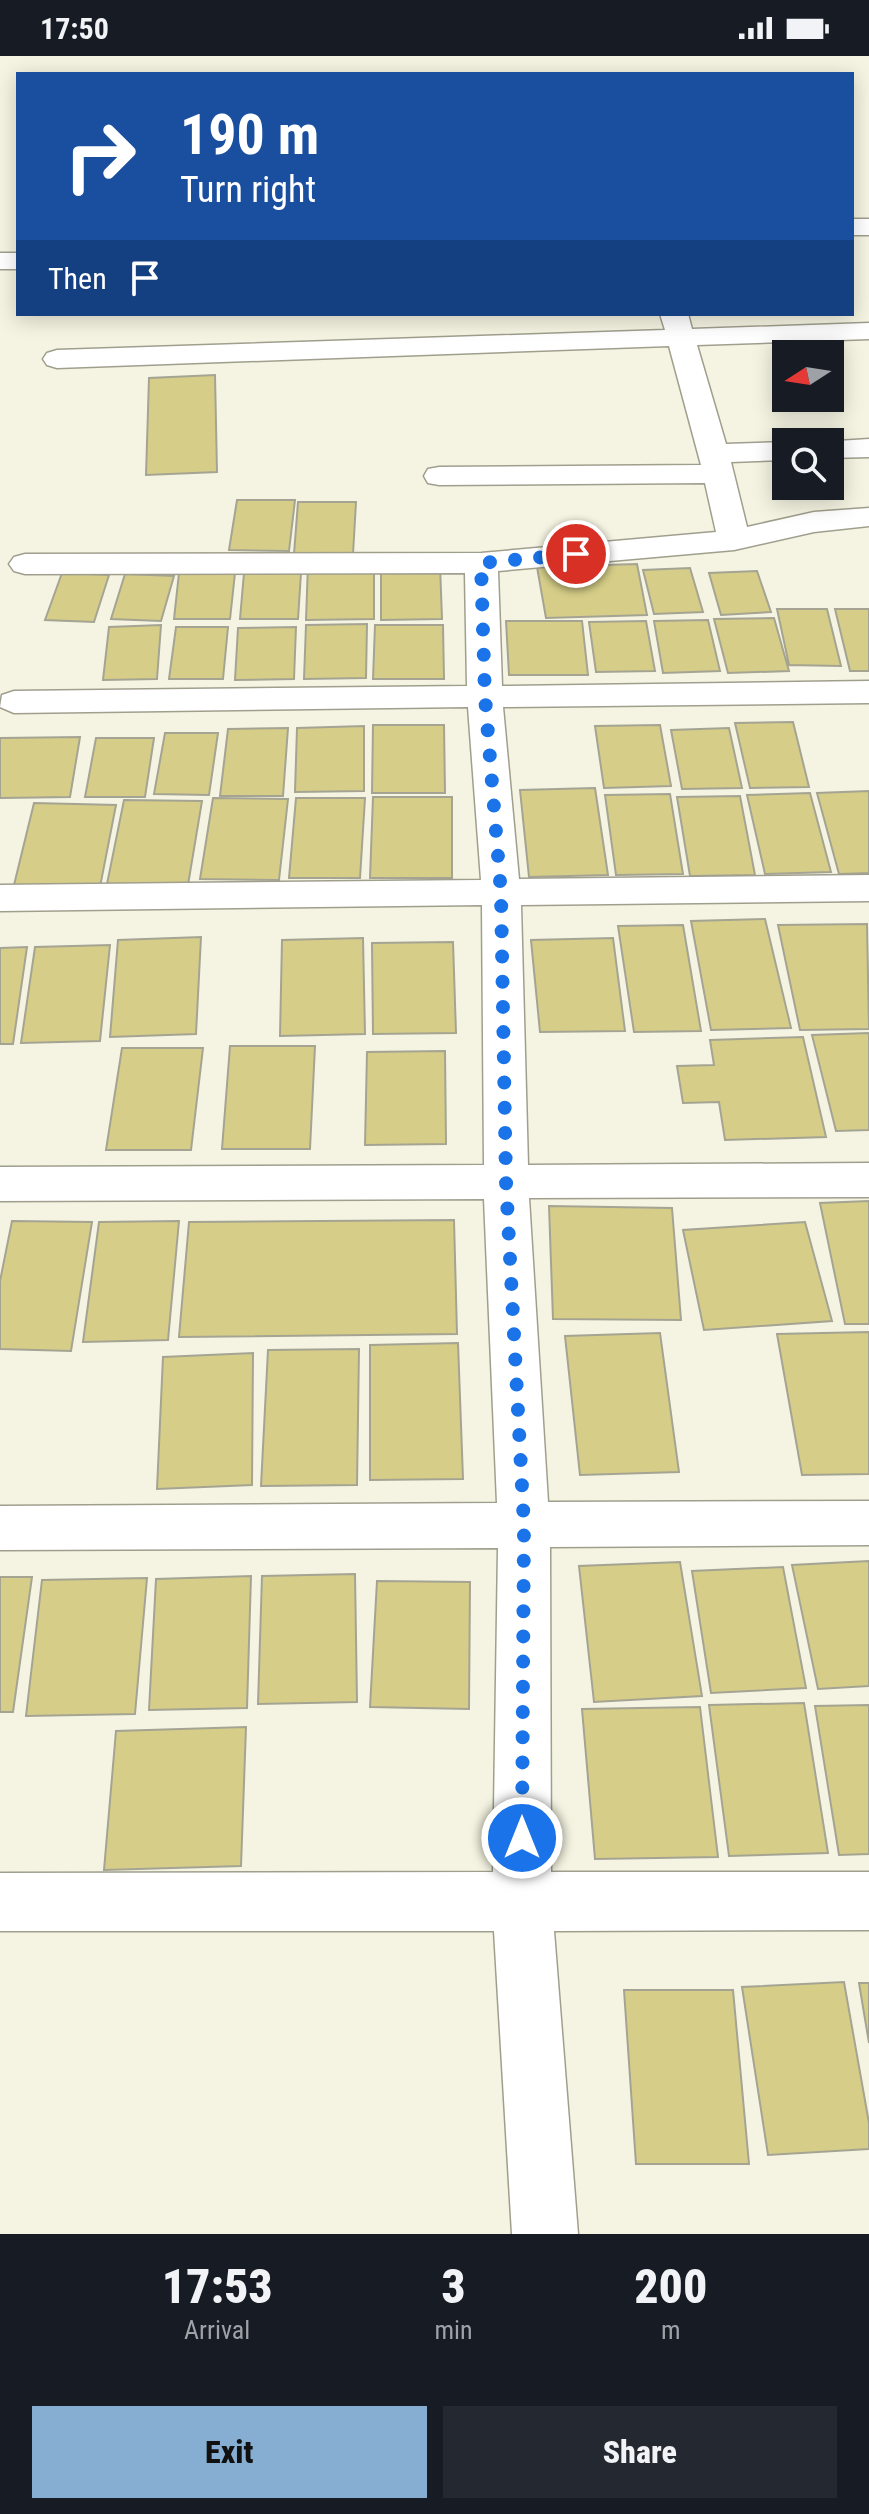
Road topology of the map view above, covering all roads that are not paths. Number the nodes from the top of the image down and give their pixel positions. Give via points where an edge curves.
1 (677, 326) edge
2 (869, 331) edge
3 (57, 359) dead end
4 (869, 448) edge
5 (844, 449) edge
6 (772, 454) edge
7 (716, 464) junction
8 (439, 476) dead end
9 (869, 517) edge
10 (734, 540) junction
11 (481, 563) junction
12 (25, 564) dead end
13 (869, 692) edge
14 (485, 697) junction
15 (14, 702) dead end
16 (869, 888) edge
17 (501, 893) junction
18 (0, 898) edge
19 (869, 1180) edge
20 (506, 1182) junction
21 (0, 1184) edge
22 (869, 1523) edge
23 (524, 1525) junction
24 (0, 1528) edge
25 (522, 1901) junction
26 (869, 1901) edge
27 (0, 1902) edge
28 (545, 2234) edge

1 - 2 street
1 - 3 street
1 - 7 street
4 - 5 street
6 - 7 street
7 - 8 street
7 - 10 street
9 - 10 street via 814,522
10 - 11 street
11 - 12 street
11 - 14 street
13 - 14 street
14 - 15 street
14 - 17 street
16 - 17 street
17 - 18 street
17 - 20 street
19 - 20 street
20 - 21 street
20 - 23 street
22 - 23 street
23 - 24 street
23 - 25 street
25 - 26 street
25 - 27 street
25 - 28 street

